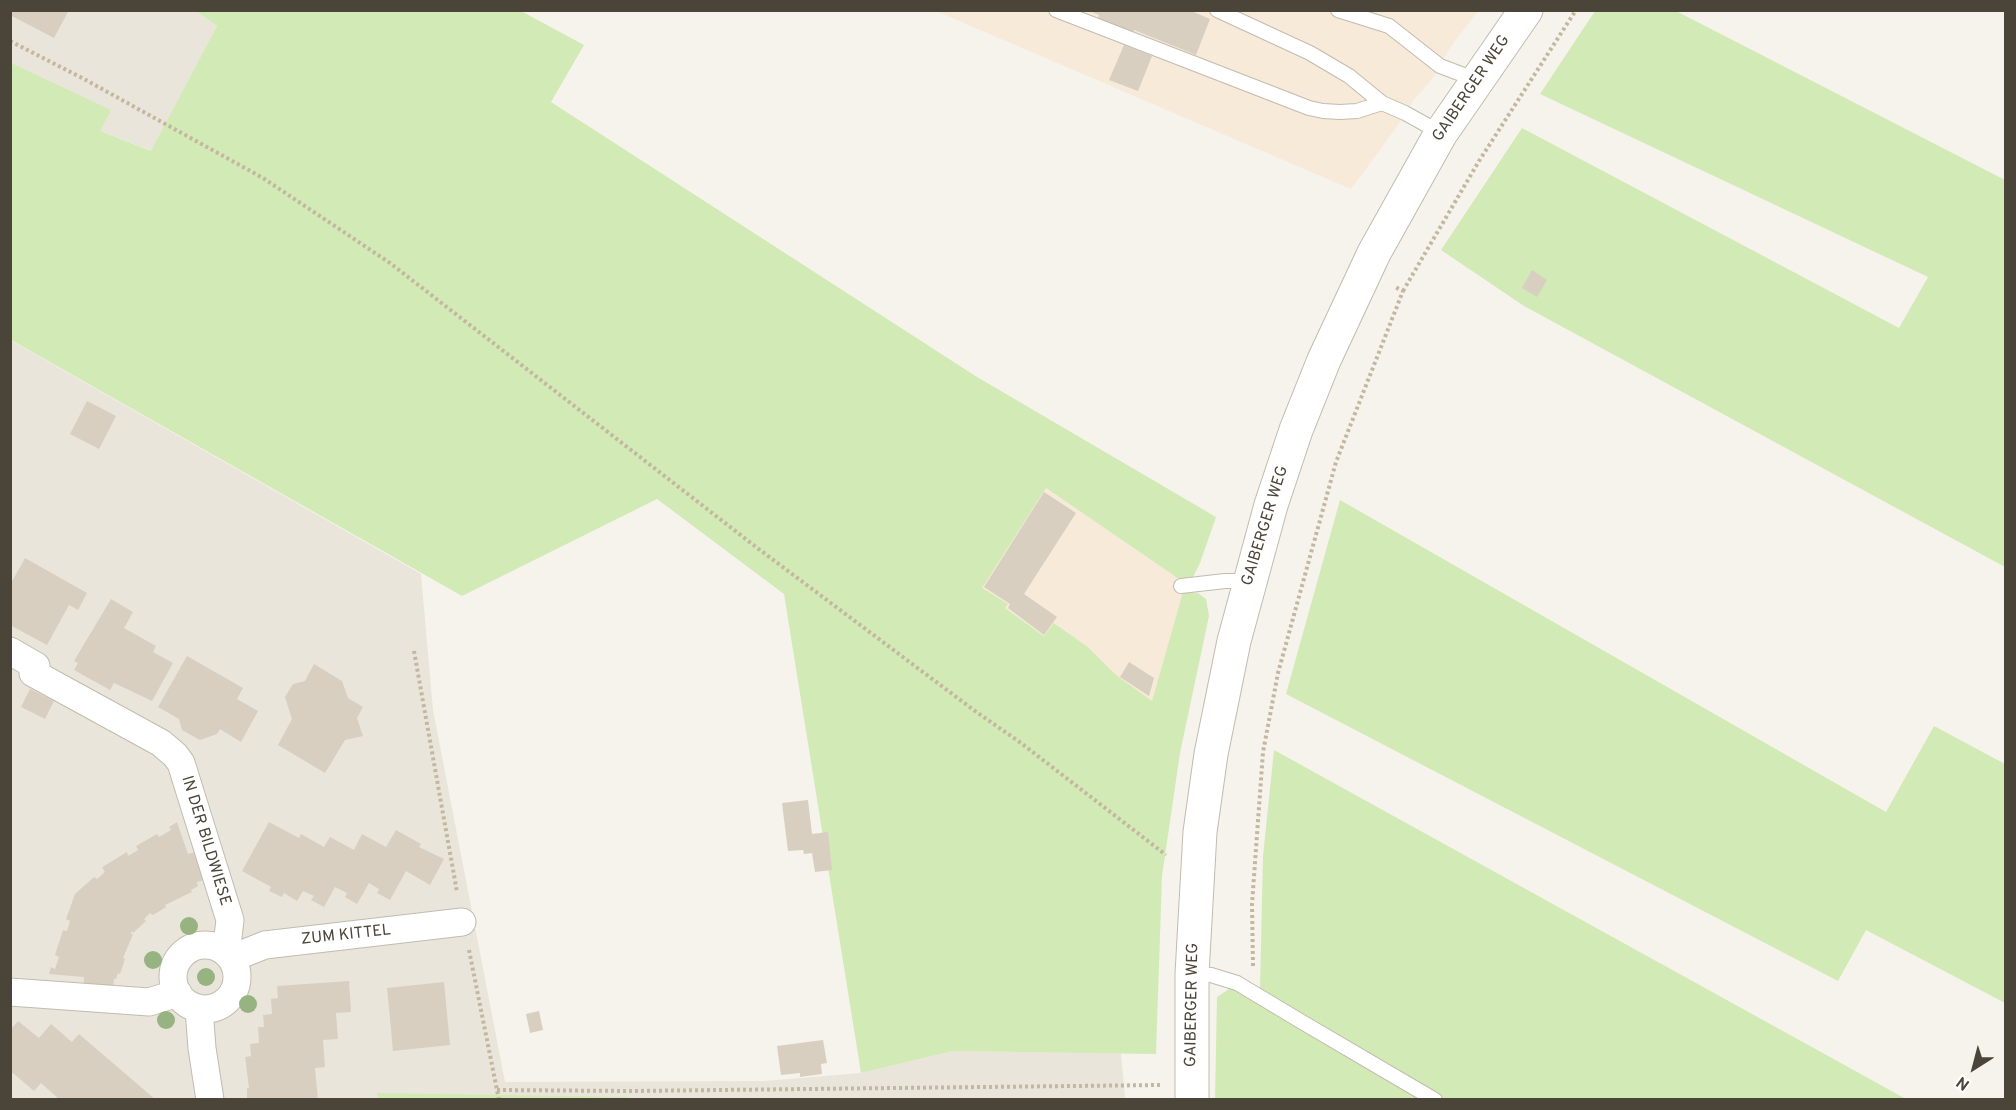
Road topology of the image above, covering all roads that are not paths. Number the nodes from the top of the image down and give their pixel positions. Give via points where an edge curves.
1 (1056, 10) edge
2 (1217, 10) edge
3 (1338, 10) edge
4 (1382, 10) edge
5 (1526, 10) edge
6 (1389, 26) junction
7 (1477, 80) junction
8 (1382, 104) junction
9 (1441, 133) junction
10 (1249, 581) junction
11 (1181, 586) dead end
12 (10, 651) edge
13 (462, 922) road end
14 (226, 953) junction
15 (1192, 974) junction
16 (10, 992) edge
17 (178, 993) junction
18 (199, 1009) junction
19 (1192, 1092) edge
20 (210, 1100) edge
21 (1435, 1100) edge

1 - 8 lane via 1309,108 1340,112
2 - 8 lane via 1310,53 1349,76
3 - 6 lane
4 - 6 lane
5 - 7 street, GAIBERGER WEG
6 - 7 lane via 1440,66
7 - 9 street, GAIBERGER WEG
8 - 9 lane
9 - 10 street, GAIBERGER WEG via 1364,272 1324,360 1296,430
10 - 11 lane
10 - 15 street, GAIBERGER WEG via 1211,754 1200,832
12 - 14 street, IN DER BILDWIESE via 36,666 33,674 161,743 175,755 185,773 230,920
13 - 14 street, ZUM KITTEL
14 - 17 street via 208,945 184,953 173,975
14 - 18 street via 237,970 236,989 219,1007
15 - 19 street, GAIBERGER WEG
15 - 21 lane via 1238,982
16 - 17 street via 149,1002
17 - 18 street via 188,1005
18 - 20 street

